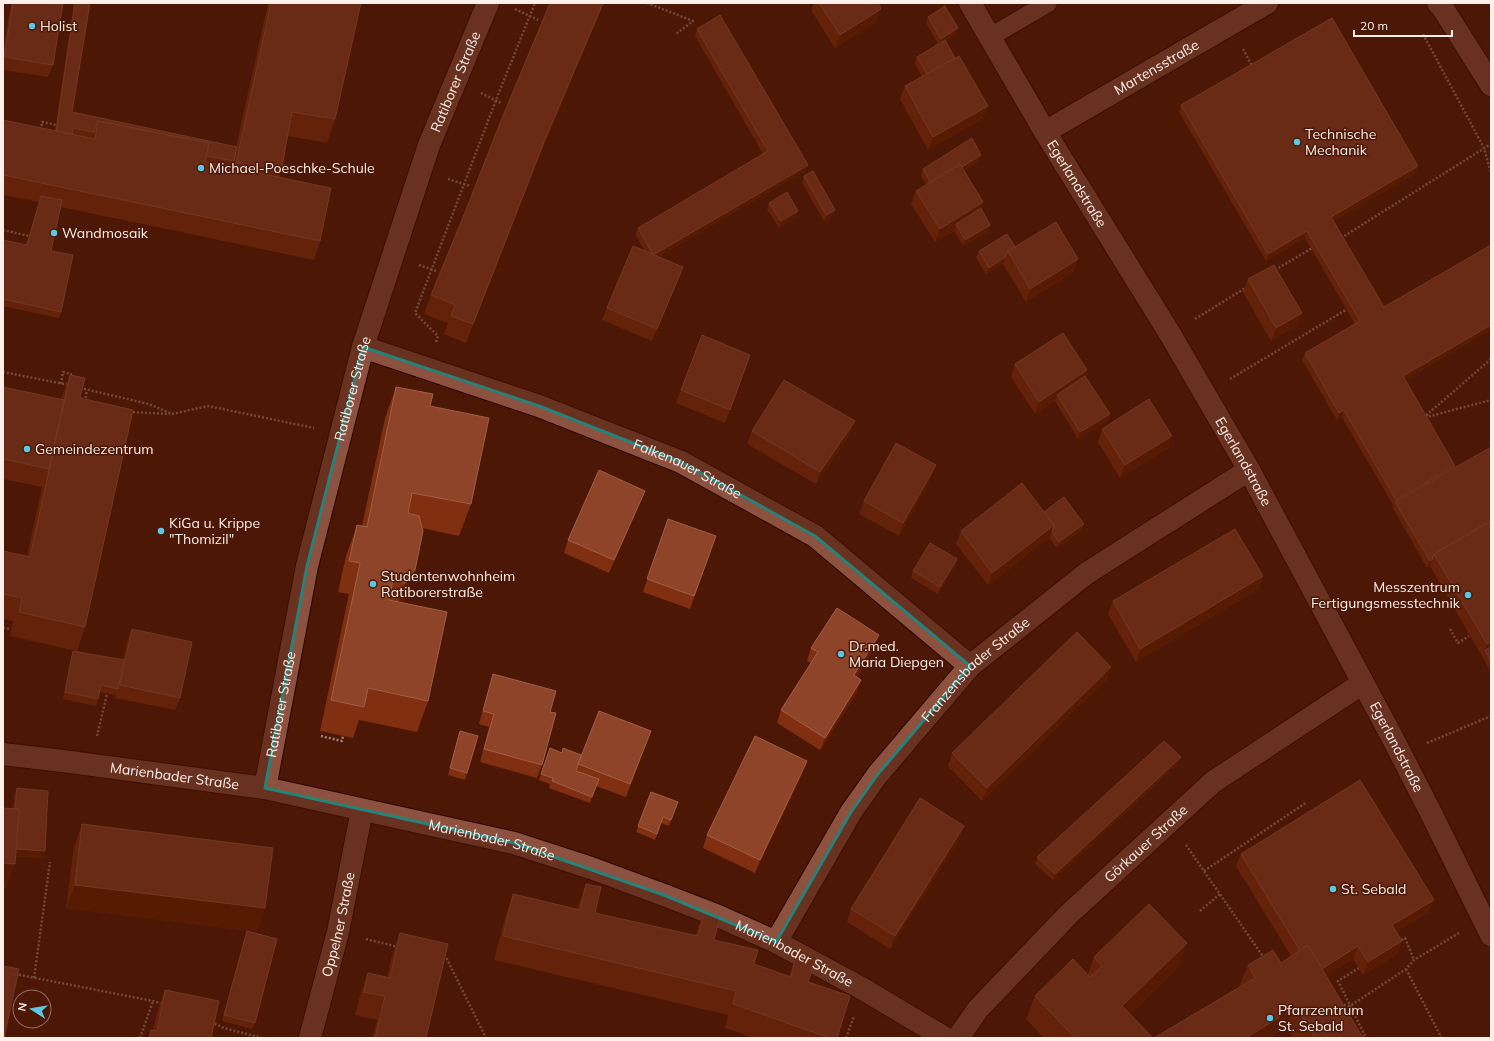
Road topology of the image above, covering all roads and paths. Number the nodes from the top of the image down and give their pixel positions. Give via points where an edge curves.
1 (488, 3) edge
2 (535, 3) edge
3 (647, 3) edge
4 (970, 3) edge
5 (1048, 3) edge
6 (1267, 3) edge
7 (1443, 4) edge
8 (512, 8) dead end
9 (530, 16) junction
10 (538, 20) dead end
11 (1421, 31) dead end
12 (676, 34) dead end
13 (990, 36) junction
14 (1491, 85) edge
15 (56, 125) edge
16 (1045, 132) junction
17 (40, 134) edge
18 (1491, 144) edge
19 (1484, 148) junction
20 (1491, 173) edge
21 (3, 230) edge
22 (29, 236) edge
23 (1340, 239) edge
24 (1316, 246) edge
25 (1270, 274) edge
26 (1250, 286) edge
27 (1353, 306) edge
28 (1170, 334) junction
29 (362, 347) junction
30 (1491, 359) edge
31 (430, 370) junction
32 (3, 372) edge
33 (61, 384) junction
34 (68, 385) junction
35 (72, 386) edge
36 (77, 388) edge
37 (87, 390) junction
38 (1205, 394) junction
39 (1491, 400) edge
40 (84, 405) edge
41 (125, 412) edge
42 (172, 414) junction
43 (340, 434) junction
44 (1249, 470) junction
45 (3, 628) edge
46 (11, 629) dead end
47 (1450, 629) dead end
48 (1469, 636) dead end
49 (970, 666) junction
50 (1363, 683) junction
51 (107, 694) edge
52 (1491, 716) edge
53 (321, 736) dead end
54 (343, 736) edge
55 (3, 754) edge
56 (1401, 755) junction
57 (91, 764) junction
58 (265, 788) junction
59 (1307, 802) dead end
60 (362, 810) junction
61 (1170, 821) junction
62 (50, 862) dead end
63 (1204, 871) junction
64 (1220, 894) junction
65 (1200, 911) dead end
66 (1487, 927) edge
67 (338, 932) junction
68 (776, 942) junction
69 (1392, 946) edge
70 (403, 948) edge
71 (440, 957) edge
72 (1414, 960) junction
73 (1266, 961) edge
74 (1359, 968) dead end
75 (1406, 969) junction
76 (11, 973) edge
77 (34, 978) junction
78 (153, 1001) junction
79 (1337, 1004) edge
80 (167, 1006) edge
81 (1350, 1006) junction
82 (204, 1019) edge
83 (140, 1038) edge
84 (262, 1038) edge
85 (310, 1038) edge
86 (486, 1038) edge
87 (945, 1038) edge
88 (958, 1038) edge
89 (1366, 1038) edge
90 (1437, 1038) edge

1 - 29 street, Ratiborer Straße via 429,145
2 - 9 path
3 - 12 path via 693,21
4 - 13 street, Egerlandstraße
5 - 13 lane
6 - 16 street, Martensstraße
7 - 14 street
8 - 9 path
9 - 10 path
9 - 31 path via 415,313 438,336
11 - 19 path
13 - 16 street, Egerlandstraße
15 - 17 path via 42,122
16 - 28 street, Egerlandstraße
18 - 19 path
19 - 20 path
19 - 23 path
21 - 22 path
24 - 25 path
26 - 28 path
27 - 38 path
28 - 38 street, Egerlandstraße
29 - 31 street, Falkenauer Straße
29 - 43 street, Ratiborer Straße
30 - 39 path via 1424,418
31 - 49 street, Falkenauer Straße via 539,406 681,462 815,536
32 - 33 path
33 - 34 path
33 - 34 path via 63,372 68,372 71,374
34 - 35 path
36 - 37 path
37 - 40 path
37 - 42 path via 149,404
38 - 44 street, Egerlandstraße
41 - 42 path
42 - 43 path via 208,406
43 - 58 street, Ratiborer Straße via 306,566
44 - 49 street, Franzensbader Straße via 1088,573
44 - 50 street, Egerlandstraße
45 - 46 path
47 - 48 path via 1458,643
49 - 68 street, Franzensbader Straße via 878,774 851,812
50 - 56 street, Egerlandstraße
50 - 61 street, Görkauer Straße via 1213,782
51 - 57 path
52 - 56 path
53 - 54 path via 342,740
55 - 57 street, Marienbader Straße
56 - 66 street, Egerlandstraße
57 - 58 street, Marienbader Straße
58 - 60 street, Marienbader Straße
59 - 63 path
60 - 67 street, Oppelner Straße
60 - 68 street, Marienbader Straße via 514,843 591,868 716,915
61 - 63 path
61 - 88 street, Görkauer Straße via 1069,914 978,1009
62 - 77 path
63 - 64 path
64 - 65 path
64 - 73 path
66 - 72 path
67 - 70 path
67 - 85 street, Oppelner Straße
68 - 87 street, Marienbader Straße via 863,989
69 - 72 path via 1405,938
71 - 86 path via 447,959
72 - 75 path
74 - 81 path via 1338,981
75 - 81 path
75 - 90 path via 1441,1037
76 - 77 path
77 - 78 path
78 - 80 path
78 - 83 path
79 - 81 path
81 - 89 path
82 - 84 path via 224,1028

